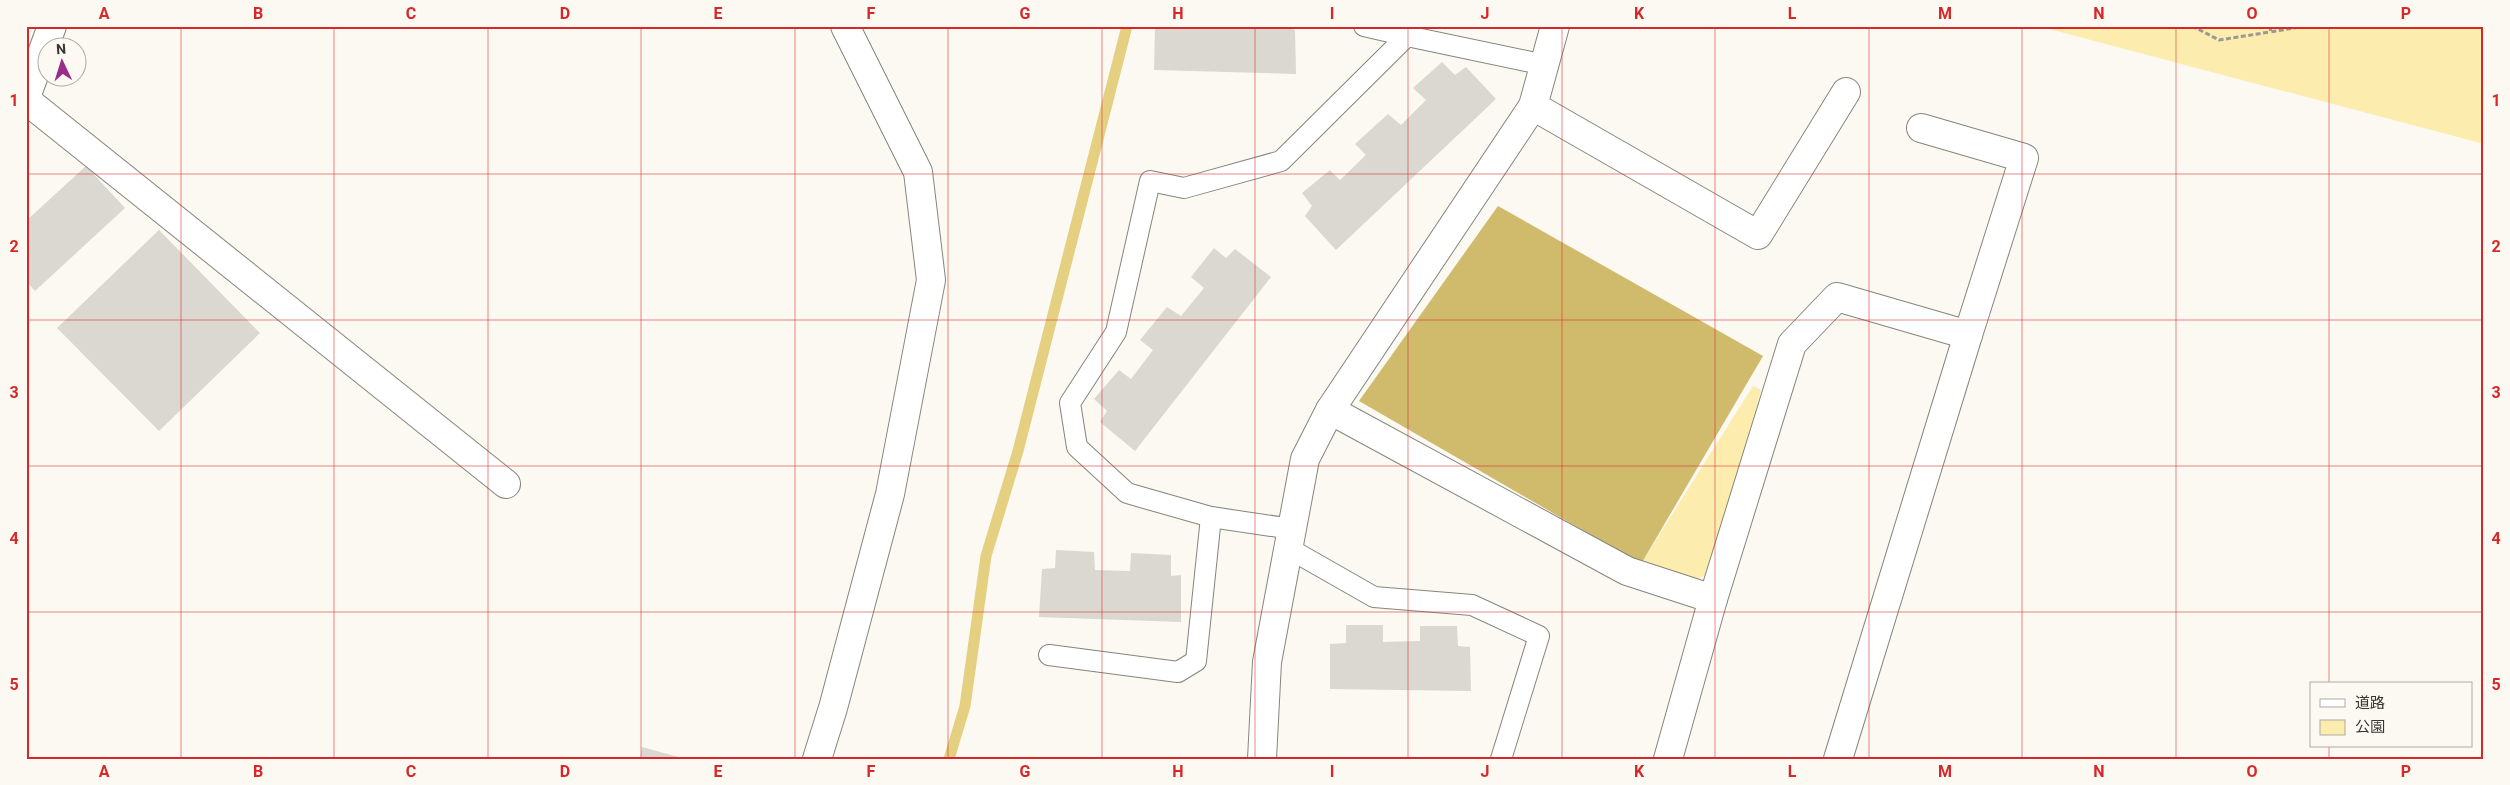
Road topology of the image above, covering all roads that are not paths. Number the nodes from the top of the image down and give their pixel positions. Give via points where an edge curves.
1 (52, 26) edge
2 (845, 26) edge
3 (1364, 26) edge
4 (1556, 26) edge
5 (1407, 36) junction
6 (1545, 65) junction
7 (1846, 92) dead end
8 (26, 99) edge
9 (1533, 106) junction
10 (1921, 128) dead end
11 (1968, 335) junction
12 (1330, 410) junction
13 (506, 484) dead end
14 (1211, 517) junction
15 (1290, 539) junction
16 (1713, 599) junction
17 (1049, 655) dead end
18 (817, 759) edge
19 (1262, 759) edge
20 (1501, 759) edge
21 (1668, 759) edge
22 (1838, 759) edge

1 - 8 street
2 - 18 street via 918,172 931,280 890,494
3 - 5 lane
4 - 6 street
5 - 6 lane
5 - 14 lane via 1281,161 1184,188 1150,181 1116,332 1070,403 1077,447 1127,493
6 - 9 street
7 - 9 street via 1758,235
8 - 13 street
9 - 12 street
10 - 11 street via 2024,158
11 - 16 street via 1837,297 1792,344
11 - 22 street
12 - 15 street via 1305,459
12 - 16 street via 1627,571
14 - 15 lane
14 - 17 lane via 1196,661 1178,672
15 - 19 street via 1267,662
15 - 20 lane via 1374,597 1472,605 1539,636
16 - 21 street

